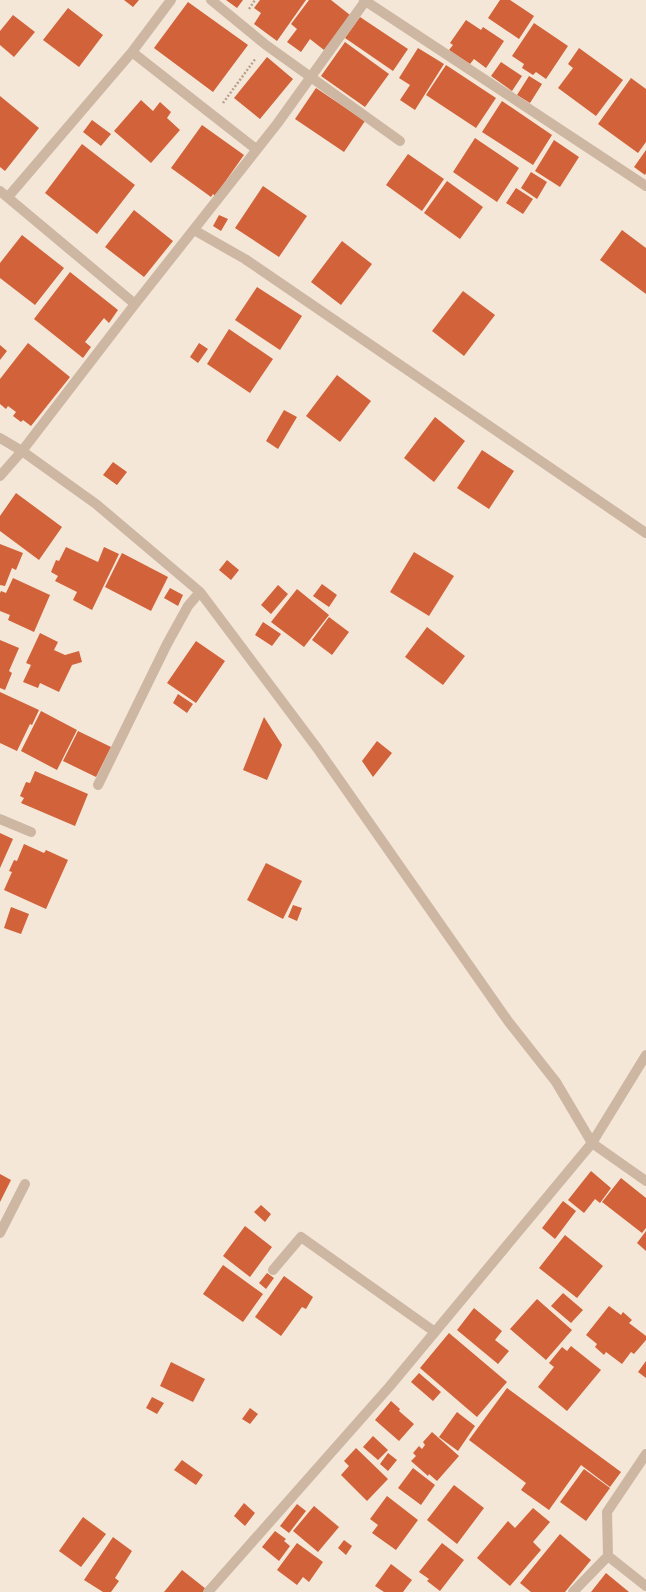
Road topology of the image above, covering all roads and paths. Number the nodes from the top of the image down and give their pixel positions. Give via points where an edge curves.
1 (171, 0) edge
2 (211, 0) edge
3 (366, 0) edge
4 (266, 45) junction
5 (132, 52) junction
6 (310, 77) junction
7 (214, 116) junction
8 (400, 141) dead end
9 (256, 149) junction
10 (646, 186) edge
11 (4, 194) edge
12 (194, 230) junction
13 (135, 304) junction
14 (0, 438) edge
15 (22, 451) junction
16 (0, 476) edge
17 (646, 534) edge
18 (200, 592) junction
19 (98, 785) dead end
20 (0, 819) edge
21 (31, 832) dead end
22 (646, 1055) edge
23 (592, 1143) junction
24 (646, 1180) edge
25 (24, 1184) dead end
26 (0, 1233) edge
27 (273, 1270) dead end
28 (435, 1332) junction
29 (646, 1454) edge
30 (608, 1556) junction
31 (646, 1586) edge
32 (208, 1592) edge
33 (573, 1592) edge

1 - 5 street
2 - 4 street
3 - 6 street
3 - 10 street
4 - 6 street
4 - 7 path
5 - 7 street
5 - 11 street
6 - 8 street
6 - 9 street
7 - 9 street
9 - 12 street
11 - 13 street
12 - 13 street
12 - 17 street via 245,259
13 - 15 street
14 - 15 street
15 - 16 street
15 - 18 street via 96,504
18 - 19 street via 188,606 167,644
18 - 23 street via 317,748 508,1021 556,1082
20 - 21 street
22 - 23 street
23 - 24 street
23 - 28 street
25 - 26 street
27 - 28 street via 301,1237
28 - 32 street
29 - 30 street via 606,1512
30 - 31 street
30 - 33 street

